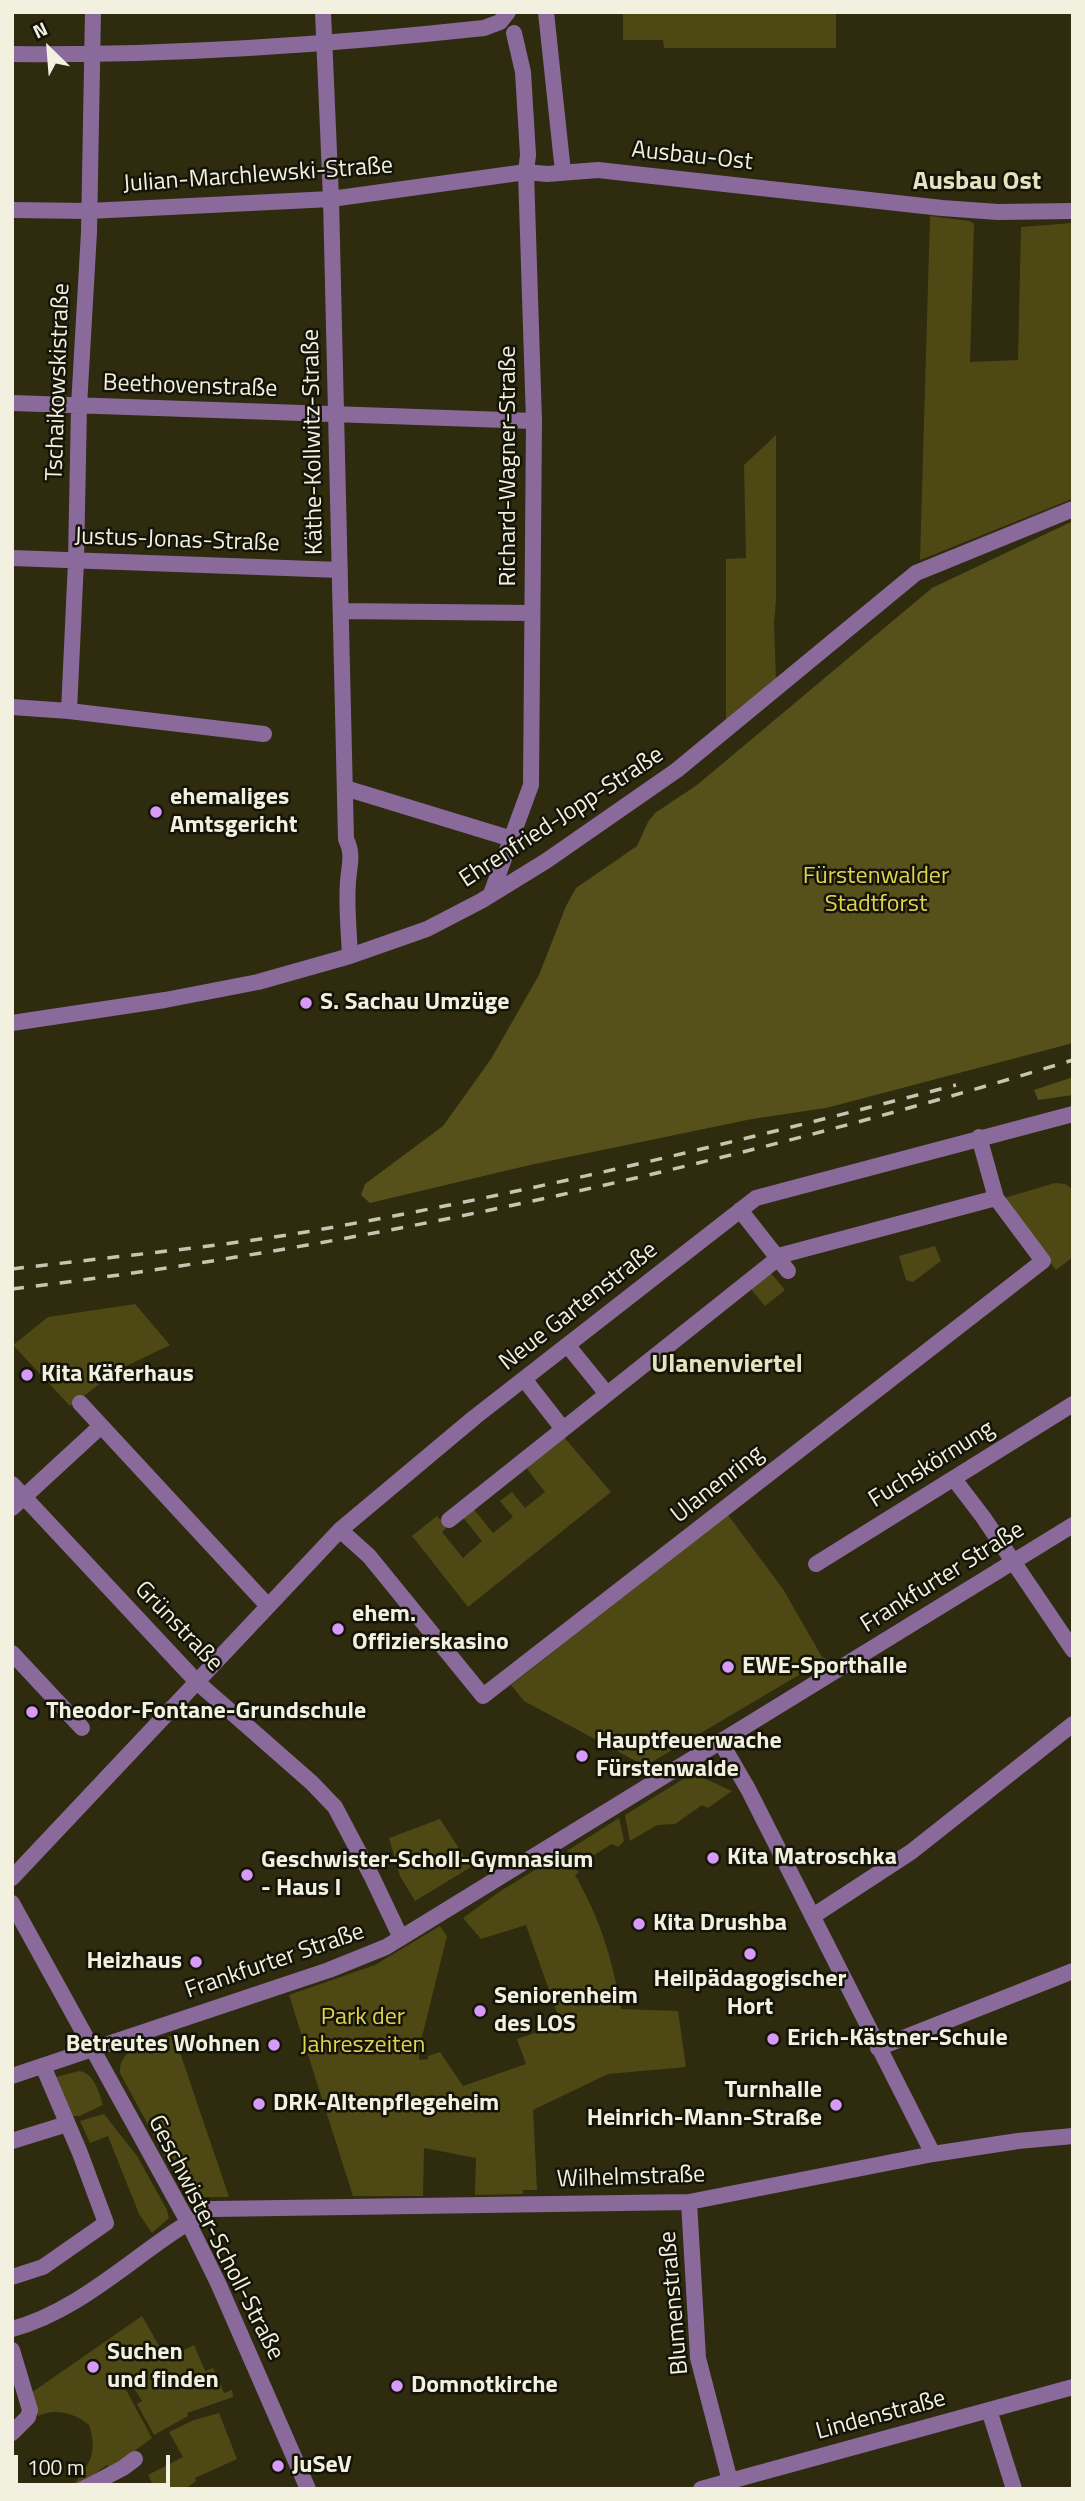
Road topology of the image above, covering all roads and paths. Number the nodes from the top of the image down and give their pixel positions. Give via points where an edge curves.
1 (93, 12) edge
2 (323, 12) edge
3 (546, 12) edge
4 (504, 17) edge
5 (514, 33) dead end
6 (325, 44) junction
7 (12, 54) edge
8 (93, 55) junction
9 (526, 172) junction
10 (555, 173) junction
11 (331, 199) junction
12 (12, 210) edge
13 (89, 211) junction
14 (1073, 211) edge
15 (12, 402) edge
16 (79, 406) junction
17 (336, 414) junction
18 (534, 421) junction
19 (1073, 509) edge
20 (12, 558) edge
21 (76, 561) junction
22 (340, 570) junction
23 (341, 611) junction
24 (532, 612) junction
25 (12, 708) edge
26 (69, 712) junction
27 (264, 734) dead end
28 (345, 788) junction
29 (512, 839) junction
30 (491, 894) junction
31 (350, 956) junction
32 (12, 1023) edge
33 (1073, 1114) edge
34 (979, 1137) junction
35 (996, 1198) junction
36 (740, 1210) junction
37 (783, 1265) junction
38 (568, 1346) junction
39 (524, 1379) junction
40 (607, 1394) junction
41 (80, 1403) dead end
42 (1073, 1404) edge
43 (101, 1426) junction
44 (563, 1429) junction
45 (954, 1479) junction
46 (12, 1484) edge
47 (18, 1502) edge
48 (449, 1520) dead end
49 (1073, 1525) edge
50 (340, 1530) junction
51 (1012, 1562) junction
52 (816, 1564) dead end
53 (268, 1606) junction
54 (1073, 1650) edge
55 (12, 1653) edge
56 (197, 1682) junction
57 (1073, 1724) edge
58 (82, 1728) dead end
59 (720, 1741) junction
60 (12, 1878) edge
61 (12, 1903) edge
62 (813, 1916) junction
63 (401, 1938) junction
64 (1073, 1971) edge
65 (878, 2048) junction
66 (92, 2049) junction
67 (43, 2066) junction
68 (12, 2076) edge
69 (67, 2124) junction
70 (1073, 2136) edge
71 (12, 2141) edge
72 (933, 2154) junction
73 (689, 2202) junction
74 (188, 2222) junction
75 (12, 2277) edge
76 (12, 2329) edge
77 (12, 2350) edge
78 (1073, 2387) edge
79 (989, 2410) junction
80 (12, 2433) edge
81 (135, 2459) dead end
82 (730, 2481) junction
83 (83, 2489) edge
84 (308, 2489) edge
85 (701, 2489) edge
86 (1014, 2489) edge

1 - 8 street, Tschaikowskistraße
2 - 6 street, Käthe-Kollwitz-Straße
3 - 10 street
4 - 6 street via 484,28
5 - 9 street, Richard-Wagner-Straße via 523,72
6 - 8 street
6 - 11 street, Käthe-Kollwitz-Straße
7 - 8 street
8 - 13 street, Tschaikowskistraße
9 - 10 street, Julian-Marchlewski-Straße
9 - 11 street, Julian-Marchlewski-Straße
9 - 18 street, Richard-Wagner-Straße
10 - 14 street, Ausbau-Ost via 598,170 998,212
11 - 13 street, Julian-Marchlewski-Straße
11 - 17 street, Käthe-Kollwitz-Straße
12 - 13 street, Julian-Marchlewski-Straße
13 - 16 street, Tschaikowskistraße
15 - 16 street, Beethovenstraße
16 - 17 street, Beethovenstraße
16 - 21 street, Tschaikowskistraße
17 - 18 street, Beethovenstraße
17 - 22 street, Käthe-Kollwitz-Straße
18 - 24 street, Richard-Wagner-Straße
19 - 30 street, Ehrenfried-Jopp-Straße via 916,573 677,770
20 - 21 street, Justus-Jonas-Straße
21 - 22 street, Justus-Jonas-Straße
21 - 26 street, Tschaikowskistraße
22 - 23 street, Käthe-Kollwitz-Straße
23 - 24 street
23 - 28 street, Käthe-Kollwitz-Straße
24 - 29 street, Richard-Wagner-Straße via 531,785
25 - 26 street
26 - 27 street
28 - 29 street
28 - 31 street, Käthe-Kollwitz-Straße via 346,839 352,863 348,880
29 - 30 street, Richard-Wagner-Straße
30 - 31 street, Ehrenfried-Jopp-Straße via 427,929
31 - 32 street, Ehrenfried-Jopp-Straße via 258,982
33 - 34 street, Neue Gartenstraße
34 - 35 street, Ulanenring
34 - 36 street, Neue Gartenstraße via 756,1198
35 - 37 street
35 - 50 street, Ulanenring via 1042,1261 483,1696 369,1556
36 - 37 street
36 - 38 street, Neue Gartenstraße
37 - 40 street
38 - 39 street, Neue Gartenstraße
38 - 40 street
39 - 44 street
39 - 50 street, Neue Gartenstraße
40 - 44 street
41 - 43 street
42 - 45 street, Fuchskörnung
43 - 47 street
43 - 53 street
44 - 48 street
45 - 51 street
45 - 52 street, Fuchskörnung
46 - 47 street, Grünstraße
47 - 56 street, Grünstraße
49 - 51 street, Frankfurter Straße
50 - 53 street, Neue Gartenstraße
51 - 54 street
51 - 59 street, Frankfurter Straße
53 - 56 street, Neue Gartenstraße
55 - 58 street
56 - 60 street, Neue Gartenstraße
56 - 63 street, Grünstraße via 335,1807
57 - 62 street via 911,1852
59 - 62 street
59 - 63 street, Frankfurter Straße
61 - 66 street, Geschwister-Scholl-Straße
62 - 65 street
63 - 66 street, Frankfurter Straße via 329,1970
64 - 65 street
65 - 72 street
66 - 67 street, Frankfurter Straße
66 - 74 street, Geschwister-Scholl-Straße
67 - 68 street, Frankfurter Straße
67 - 69 street
69 - 71 street
69 - 75 street via 106,2223 43,2267
70 - 72 street, Wilhelmstraße
72 - 73 street, Wilhelmstraße
73 - 74 street, Wilhelmstraße via 212,2209
73 - 82 street, Blumenstraße via 698,2358
74 - 76 street, Wilhelmstraße via 74,2302
74 - 84 street, Geschwister-Scholl-Straße
77 - 80 street via 30,2410 29,2417
78 - 79 street, Lindenstraße
79 - 82 street, Lindenstraße
79 - 86 street
81 - 83 street
82 - 85 street, Lindenstraße

